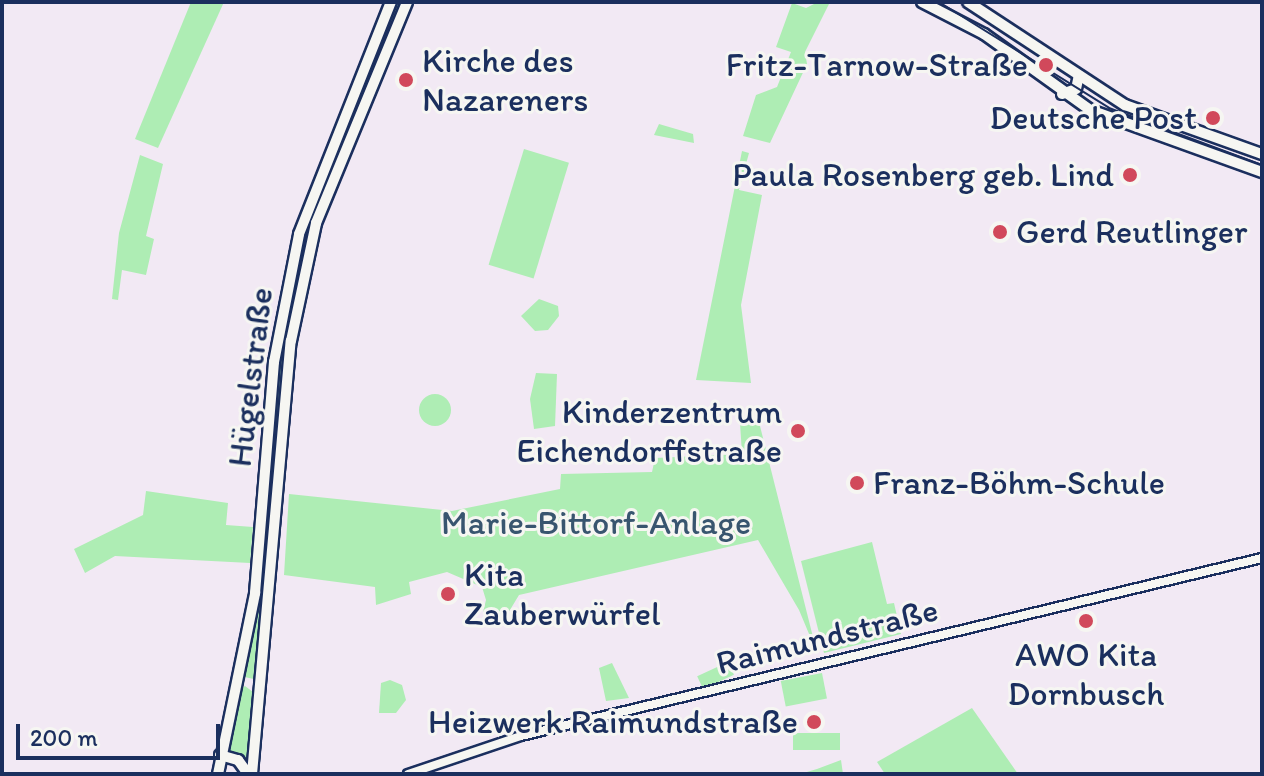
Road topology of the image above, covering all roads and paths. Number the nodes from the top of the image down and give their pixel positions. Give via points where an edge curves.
1 (391, 2) edge
2 (407, 2) edge
3 (922, 2) edge
4 (968, 2) edge
5 (1079, 75) junction
6 (1062, 94) junction
7 (1262, 154) edge
8 (1262, 172) edge
9 (288, 291) junction
10 (302, 295) junction
11 (285, 310) junction
12 (298, 312) junction
13 (1262, 558) edge
14 (220, 755) junction
15 (218, 774) edge
16 (250, 774) edge
17 (408, 774) edge

1 - 9 main road, Hügelstraße via 302,220
2 - 10 main road, Hügelstraße via 316,223
3 - 6 main road via 984,34
4 - 5 main road
5 - 6 main road via 1076,89
5 - 7 main road via 1125,105
6 - 8 main road via 1103,115
9 - 10 main road
9 - 11 main road, Hügelstraße
10 - 12 main road, Hügelstraße
11 - 12 main road via 292,307
11 - 14 main road, Hügelstraße via 274,362 259,566
12 - 16 main road, Hügelstraße via 286,372
13 - 17 street, Raimundstraße via 521,736
14 - 15 main road, Hügelstraße
14 - 16 main road via 238,760

